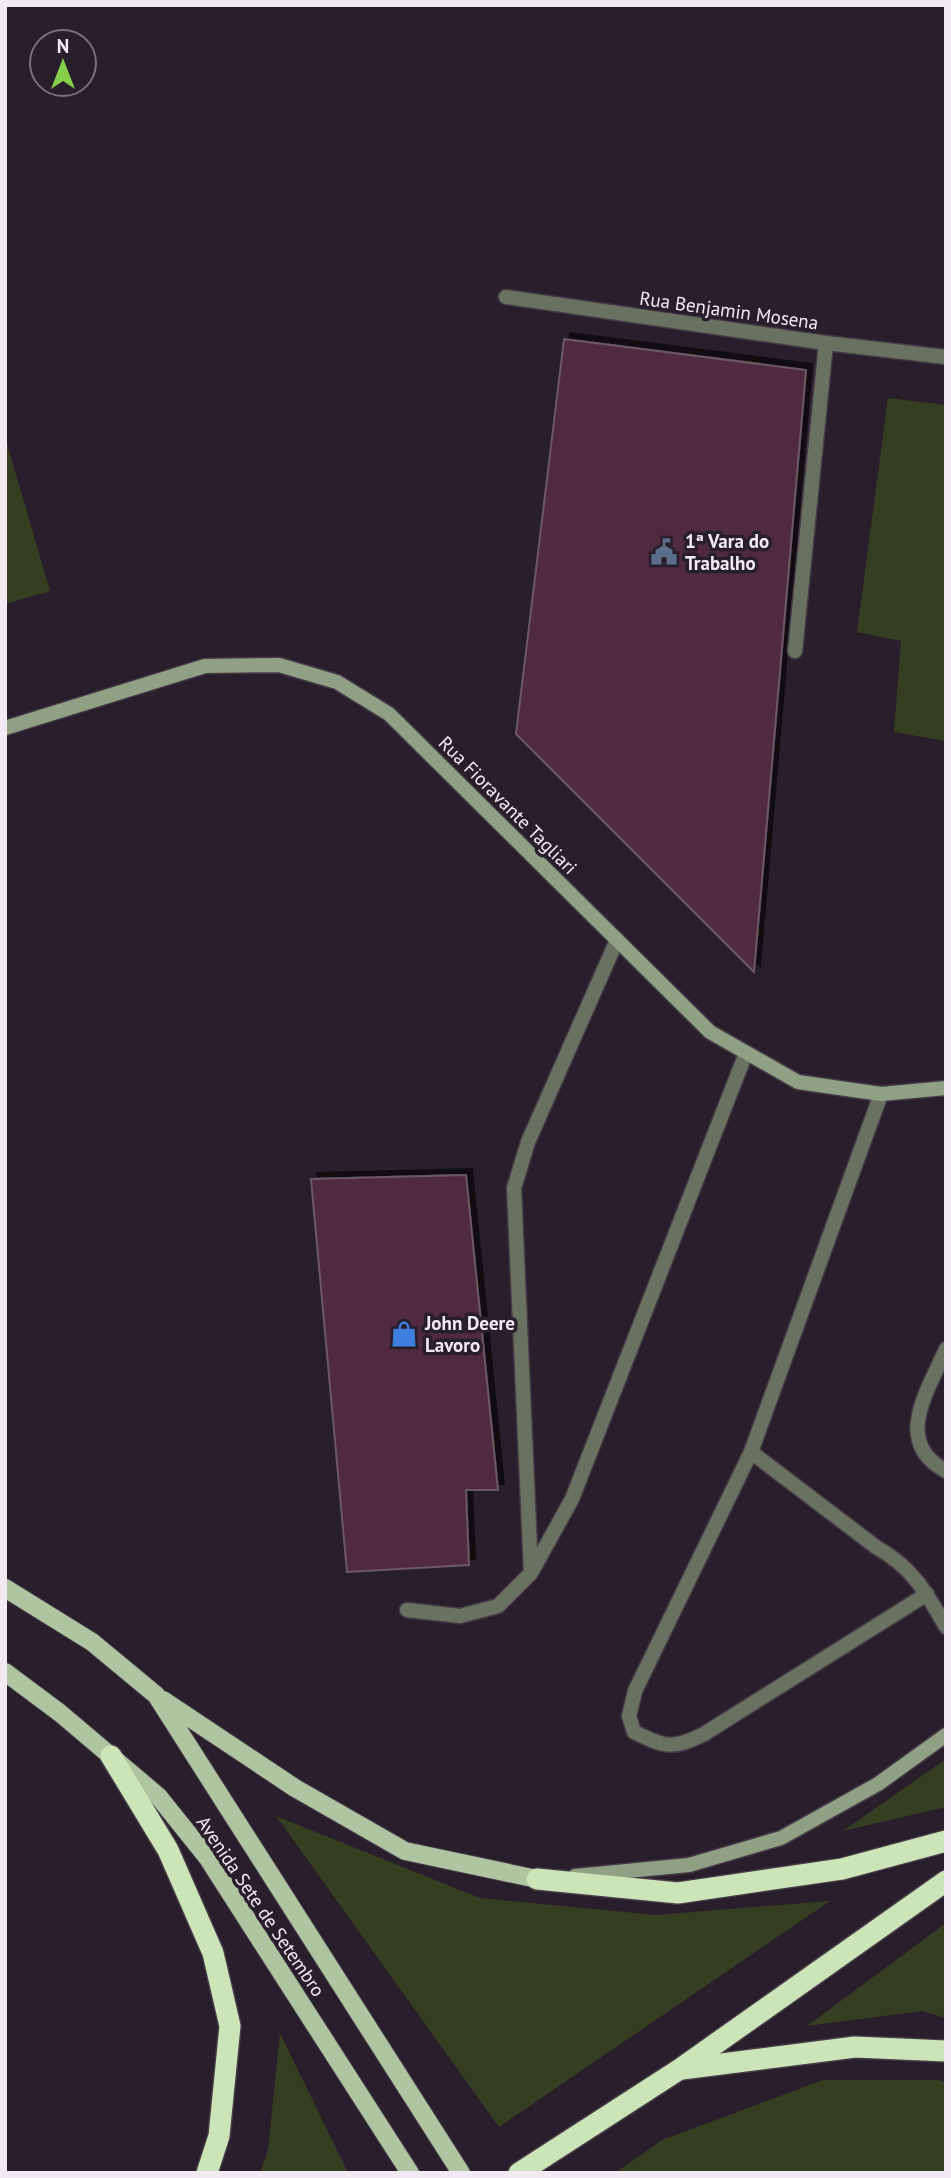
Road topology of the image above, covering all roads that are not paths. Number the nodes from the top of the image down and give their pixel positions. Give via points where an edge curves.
1 (506, 298) dead end
2 (826, 343) junction
3 (946, 357) edge
4 (795, 651) dead end
5 (5, 728) edge
6 (617, 940) junction
7 (746, 1053) junction
8 (946, 1088) edge
9 (881, 1094) junction
10 (946, 1349) edge
11 (751, 1452) junction
12 (946, 1471) edge
13 (531, 1573) junction
14 (5, 1588) edge
15 (927, 1594) junction
16 (407, 1610) dead end
17 (946, 1627) edge
18 (5, 1672) edge
19 (156, 1695) junction
20 (946, 1735) edge
21 (111, 1756) junction
22 (946, 1842) edge
23 (537, 1880) junction
24 (946, 1881) edge
25 (946, 2051) edge
26 (680, 2069) junction
27 (207, 2173) edge
28 (410, 2173) edge
29 (461, 2173) edge
30 (519, 2173) edge

1 - 2 street, Rua Benjamin Mosena
2 - 3 street, Rua Benjamin Mosena
2 - 4 street
5 - 6 street, Rua Fioravante Tagliari via 205,666 279,665 337,682 389,714
6 - 7 street, Rua Fioravante Tagliari via 710,1032
6 - 13 street via 528,1142 514,1188
7 - 9 street, Rua Fioravante Tagliari via 798,1082
7 - 13 street via 572,1499
8 - 9 street, Rua Fioravante Tagliari
9 - 11 street
10 - 12 street via 916,1418 919,1445
11 - 15 street via 896,1558
11 - 15 street via 635,1691 629,1716 634,1732 659,1744 682,1745 693,1740
13 - 16 street via 498,1606 460,1616
14 - 19 main road, Avenida Sete de Setembro via 92,1642
15 - 17 street
18 - 21 main road, Avenida Sete de Setembro
19 - 23 main road, Avenida Sete de Setembro via 295,1788 405,1852
19 - 29 main road, Avenida Sete de Setembro
20 - 23 street via 878,1784 781,1838 689,1865
21 - 27 highway via 168,1850 213,1953 230,2026 219,2136
21 - 28 main road, Avenida Sete de Setembro via 159,1796 207,1857
22 - 23 highway via 842,1869 678,1893
24 - 26 highway
25 - 26 highway via 855,2047
26 - 30 highway

